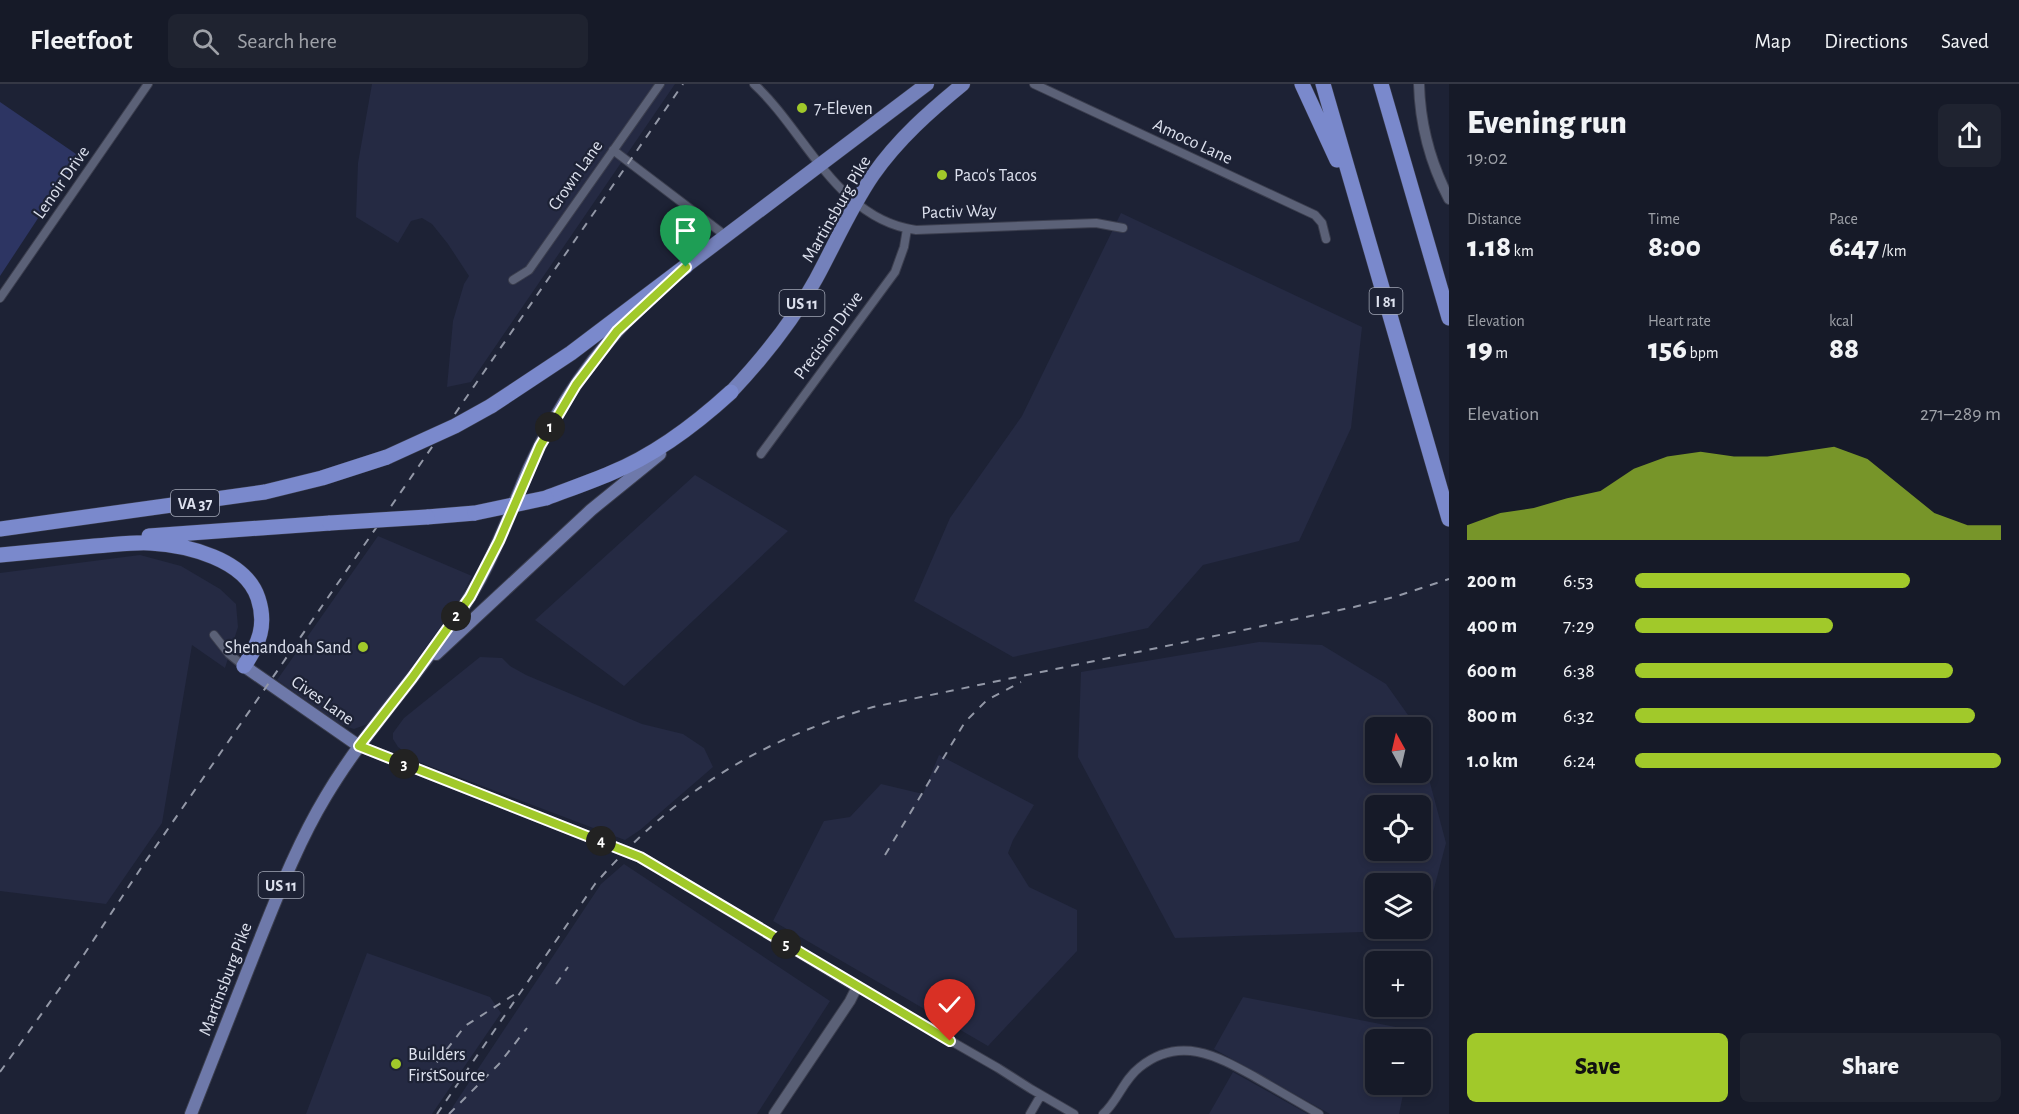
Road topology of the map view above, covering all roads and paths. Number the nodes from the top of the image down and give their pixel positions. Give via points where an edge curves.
1 (148, 84) edge
2 (660, 84) edge
3 (754, 84) edge
4 (927, 84) edge
5 (963, 84) edge
6 (1034, 84) edge
7 (1302, 84) edge
8 (1323, 84) edge
9 (1382, 84) edge
10 (1392, 84) edge
11 (1419, 84) edge
12 (613, 150) junction
13 (819, 165) junction
14 (1410, 182) junction
15 (1449, 200) edge
16 (1358, 201) junction
17 (856, 202) junction
18 (1123, 228) dead end
19 (907, 229) junction
20 (726, 236) junction
21 (1326, 239) dead end
22 (686, 267) junction
23 (513, 280) dead end
24 (0, 298) edge
25 (1449, 318) edge
26 (731, 392) junction
27 (761, 454) dead end
28 (1449, 519) edge
29 (0, 529) edge
30 (0, 553) edge
31 (214, 635) dead end
32 (244, 666) junction
33 (412, 678) junction
34 (359, 746) junction
35 (857, 987) junction
36 (1041, 1095) junction
37 (191, 1114) edge
38 (774, 1114) edge
39 (1030, 1114) edge
40 (1074, 1114) edge
41 (1103, 1114) edge
42 (1319, 1114) edge

1 - 24 street, Lenoir Drive
2 - 12 street, Crown Lane
3 - 13 street
4 - 13 highway, Martinsburg Pike / US 11
5 - 17 highway, Martinsburg Pike / US 11 via 902,139
6 - 21 street, Amoco Lane via 1315,215 1322,223
7 - 16 highway
8 - 16 highway, I 81
9 - 14 highway
10 - 14 highway
11 - 15 street via 1425,128
12 - 20 street
12 - 23 street, Crown Lane via 529,270
13 - 17 street, Pactiv Way
13 - 20 highway, Martinsburg Pike / US 11
14 - 25 highway
16 - 28 highway, I 81
17 - 19 street, Pactiv Way
17 - 26 highway, Martinsburg Pike / US 11 via 792,319
18 - 19 street, Pactiv Way via 1096,224
19 - 27 street, Precision Drive via 895,272
20 - 22 highway, Martinsburg Pike / US 11
22 - 29 highway, VA 37, bridge via 571,353 491,406 387,457 265,492
22 - 33 main road, US 11 via 617,331 576,385 535,456 481,578
26 - 30 highway, VA 37, bridge via 693,424 639,459 546,498 475,513 112,539
26 - 33 main road, US 11 via 710,414 591,510
30 - 32 highway via 147,543 192,550 229,565 251,584 262,615 258,643
31 - 32 street, Cives Lane
32 - 34 main road, Cives Lane
33 - 34 main road, Martinsburg Pike / US 11
34 - 35 street via 640,857
34 - 37 main road, Martinsburg Pike / US 11 via 295,854
35 - 36 street
35 - 38 street
36 - 39 street
36 - 40 street
41 - 42 street via 1140,1067 1157,1057 1188,1051 1220,1058

